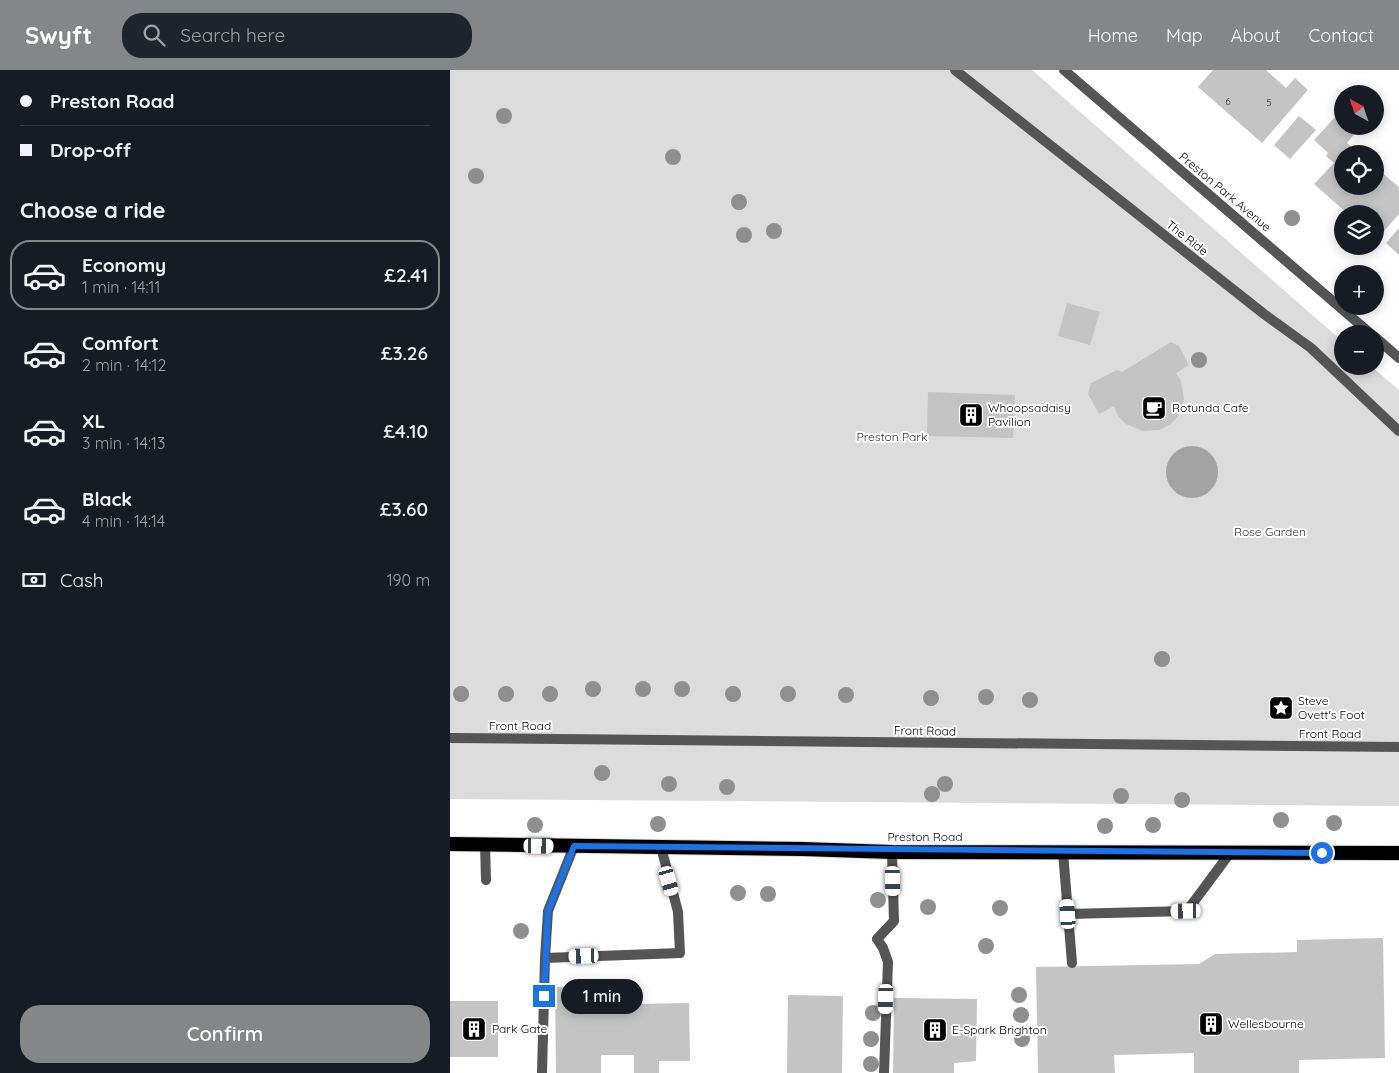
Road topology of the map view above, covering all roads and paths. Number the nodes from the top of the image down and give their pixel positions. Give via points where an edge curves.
1 (954, 70) edge
2 (1064, 70) edge
3 (1361, 325) edge
4 (1384, 345) edge
5 (1399, 358) edge
6 (1399, 431) edge
7 (450, 738) edge
8 (1399, 747) edge
9 (450, 844) edge
10 (486, 844) junction
11 (574, 846) junction
12 (661, 847) junction
13 (892, 852) junction
14 (1063, 852) junction
15 (1230, 853) junction
16 (1399, 853) edge
17 (486, 880) dead end
18 (1068, 914) junction
19 (545, 958) junction
20 (1072, 963) dead end
21 (542, 1073) edge
22 (884, 1073) edge

1 - 6 street, The Ride via 1311,348
2 - 3 street, Preston Park Avenue
4 - 5 street
7 - 8 street, Front Road
9 - 10 highway, Preston Road
10 - 11 highway, Preston Road
10 - 17 street
11 - 12 highway, Preston Road
11 - 19 street via 548,911
12 - 13 highway, Preston Road
12 - 19 street via 678,912 680,953
13 - 14 highway, Preston Road
13 - 22 street via 894,921 877,939 888,962
14 - 15 highway, Preston Road
14 - 18 street
15 - 16 highway, Preston Road
15 - 18 street via 1186,911
18 - 20 street
19 - 21 street

